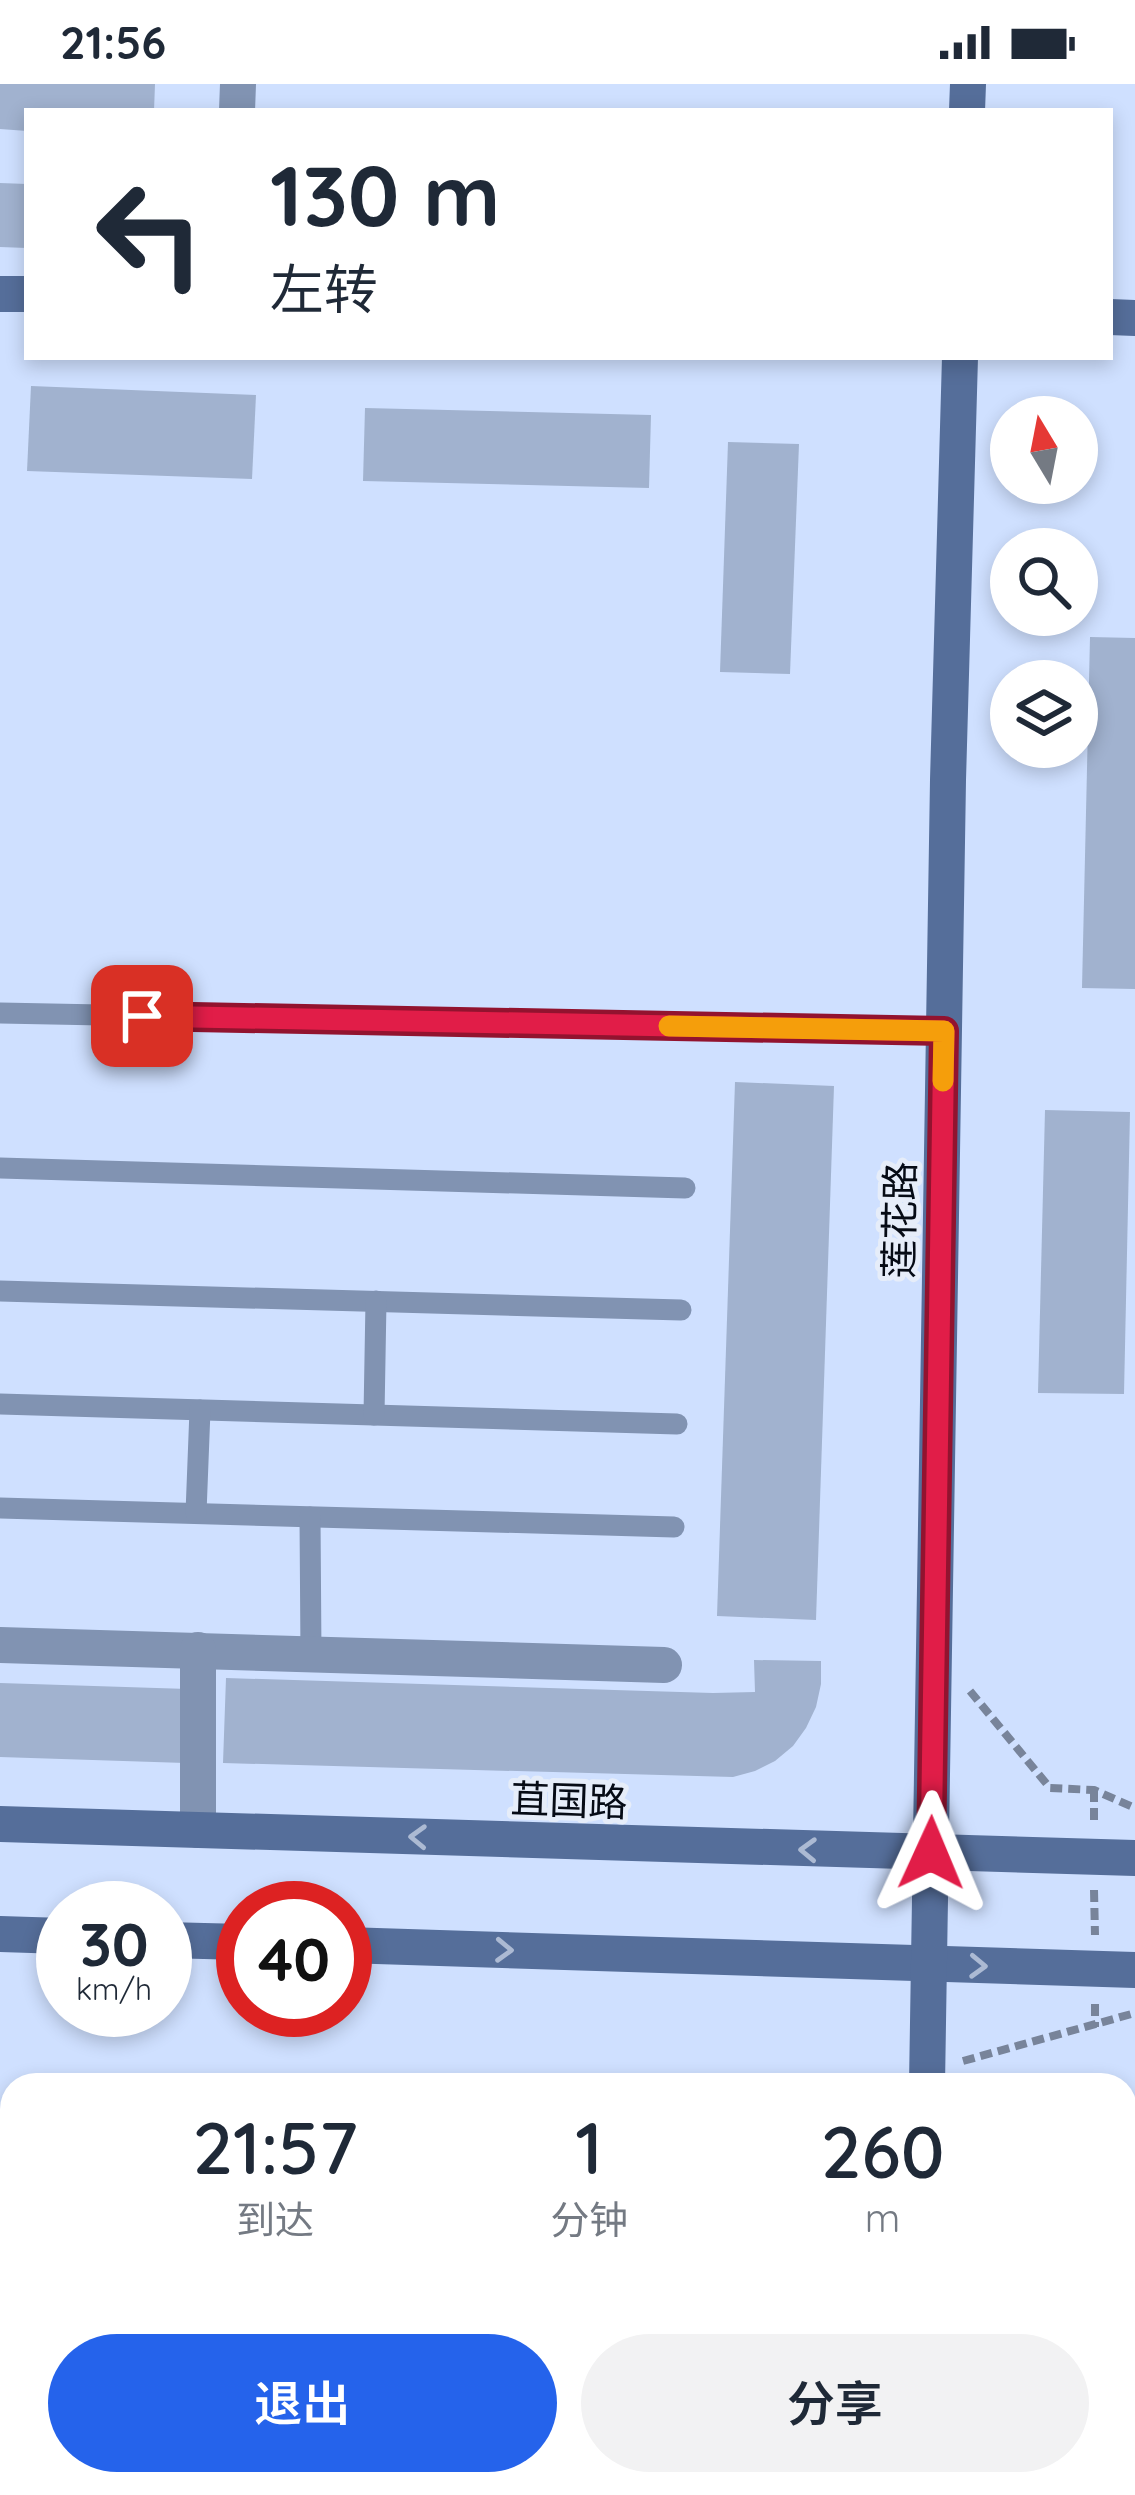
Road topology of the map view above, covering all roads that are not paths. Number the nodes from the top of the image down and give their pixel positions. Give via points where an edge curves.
1 (960, 360) edge
2 (0, 1013) edge
3 (944, 1031) junction
4 (0, 1168) edge
5 (685, 1188) dead end
6 (0, 1291) edge
7 (376, 1301) junction
8 (681, 1310) dead end
9 (0, 1404) edge
10 (200, 1410) junction
11 (374, 1415) junction
12 (677, 1424) dead end
13 (0, 1508) edge
14 (196, 1513) junction
15 (310, 1517) junction
16 (674, 1527) dead end
17 (0, 1645) edge
18 (198, 1650) junction
19 (311, 1654) junction
20 (664, 1665) dead end
21 (0, 1824) edge
22 (198, 1830) junction
23 (931, 1853) junction
24 (1135, 1858) edge
25 (0, 1934) edge
26 (36, 1935) edge
27 (372, 1947) edge
28 (929, 1964) junction
29 (1135, 1970) edge
30 (927, 2073) edge

1 - 3 main road, 莲花路
2 - 3 lane
3 - 23 main road, 莲花路
4 - 5 lane
6 - 7 lane
7 - 8 lane
7 - 11 lane
9 - 10 lane
10 - 11 lane
10 - 14 lane
11 - 12 lane
13 - 14 lane
14 - 15 lane
15 - 16 lane
15 - 19 lane
17 - 18 street
18 - 19 street
18 - 22 street
19 - 20 street
21 - 22 main road, 苴国路
23 -> 22 main road, 苴国路
23 - 24 main road, 苴国路
23 - 28 main road, 莲花路
25 - 26 main road
27 -> 28 main road
28 -> 29 main road
28 - 30 main road, 莲花路

